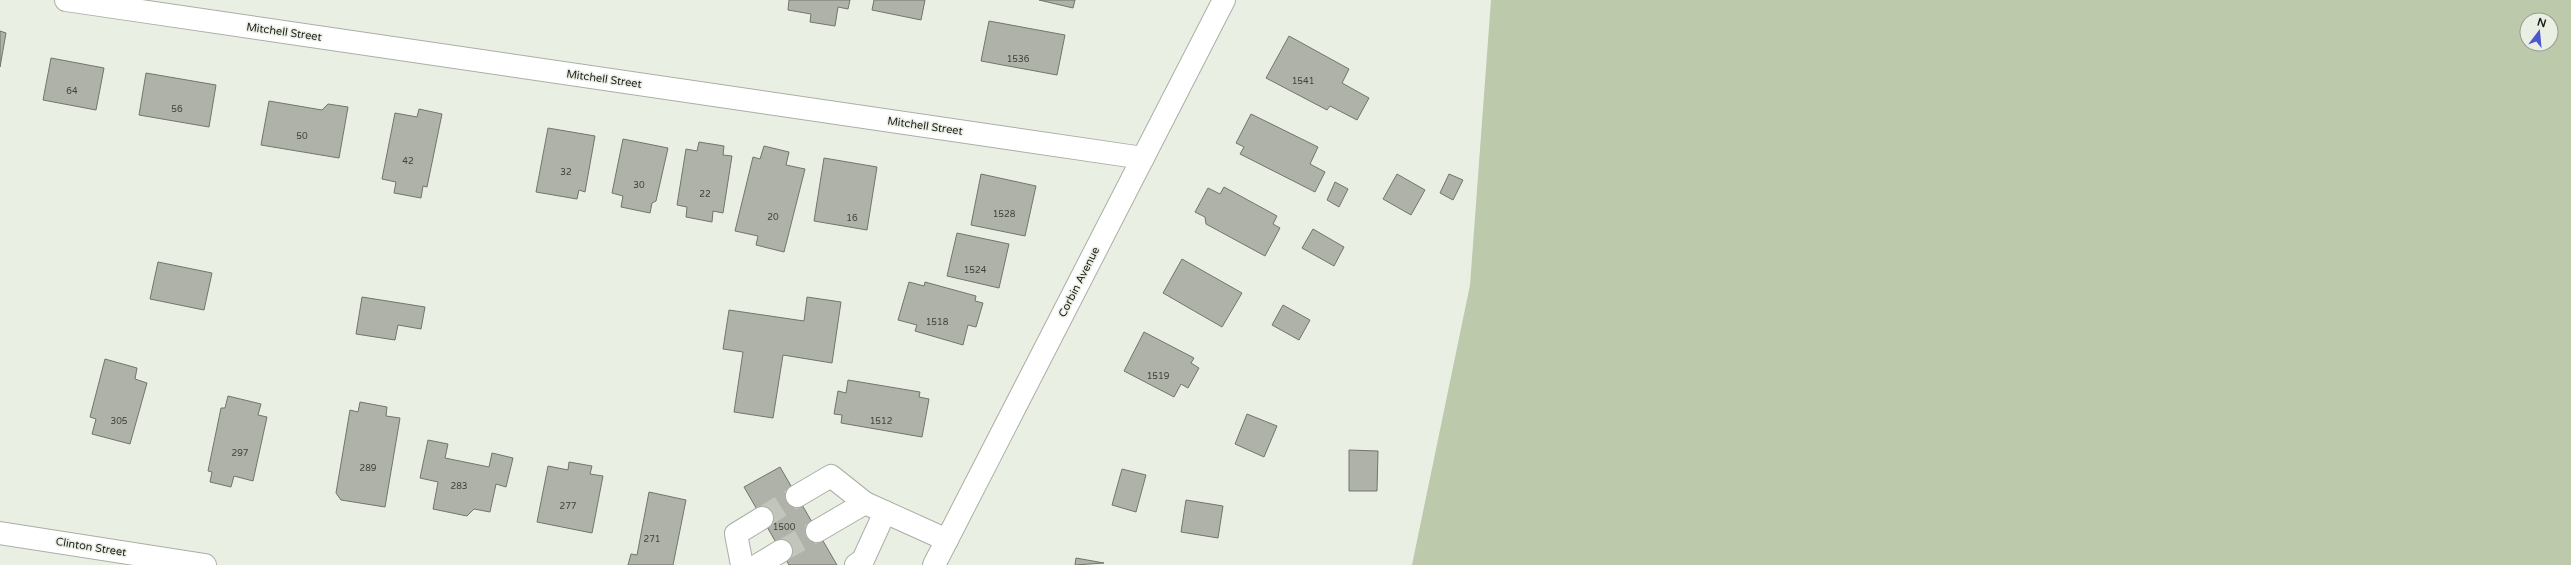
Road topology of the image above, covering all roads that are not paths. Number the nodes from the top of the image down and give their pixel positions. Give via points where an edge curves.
1 (66, 0) edge
2 (1224, 0) edge
3 (1143, 158) junction
4 (797, 496) tunnel mouth
5 (865, 503) junction
6 (885, 512) junction
7 (762, 518) tunnel mouth
8 (817, 531) tunnel mouth
9 (0, 533) edge
10 (947, 540) junction
11 (781, 551) tunnel mouth
12 (205, 565) edge
13 (742, 565) edge
14 (758, 565) edge
15 (856, 565) edge
16 (934, 565) edge

1 - 3 street, Mitchell Street
2 - 3 street, Corbin Avenue
3 - 10 street, Corbin Avenue
4 - 5 street via 831,476
5 - 6 street
5 - 8 street
6 - 10 street
6 - 15 street via 863,560
7 - 13 street via 736,534
9 - 12 street, Clinton Street
10 - 16 street, Corbin Avenue
11 - 14 street

